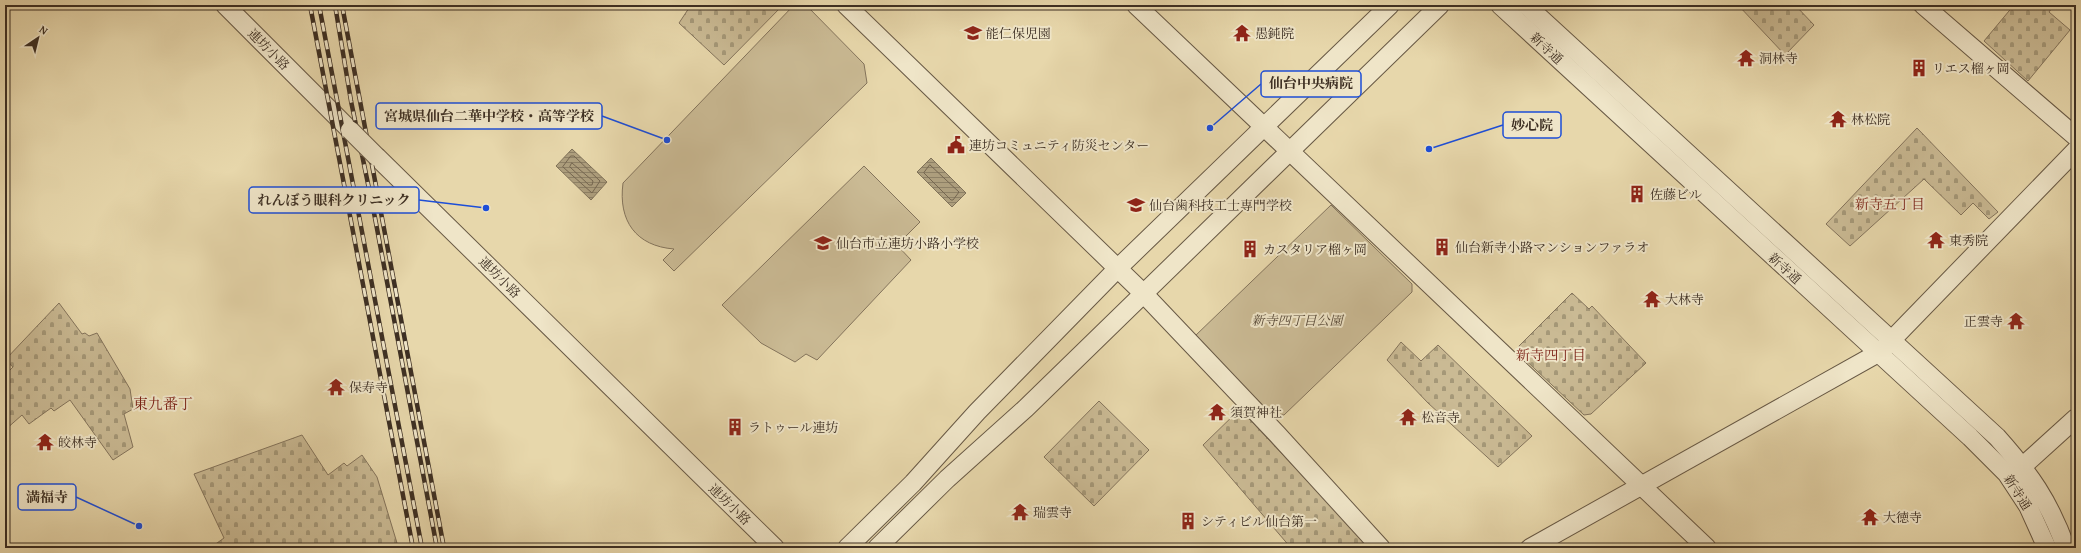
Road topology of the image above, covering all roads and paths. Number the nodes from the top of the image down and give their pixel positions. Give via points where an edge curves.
1 (225, 5) edge
2 (846, 5) edge
3 (1136, 5) edge
4 (1390, 5) edge
5 (1440, 5) edge
6 (1500, 5) edge
7 (1526, 5) edge
8 (1923, 5) edge
9 (1263, 126) junction
10 (2076, 137) edge
11 (2076, 150) edge
12 (1290, 152) junction
13 (1118, 268) junction
14 (1143, 293) junction
15 (1886, 346) junction
16 (2076, 418) edge
17 (2023, 466) junction
18 (1642, 486) junction
19 (775, 548) edge
20 (847, 548) edge
21 (877, 548) edge
22 (1381, 548) edge
23 (1530, 548) edge
24 (1707, 548) edge
25 (2047, 548) edge
26 (2066, 548) edge

1 - 19 street, 連坊小路, bridge
2 - 13 street
3 - 9 street
4 - 9 street
5 - 12 street
6 - 15 street, 新寺通 via 1757,242
7 - 15 street, 新寺通
8 - 10 street
9 - 12 street
9 - 13 street
11 - 15 street
12 - 14 street
12 - 18 street
13 - 14 street
13 - 20 street
14 - 21 street via 1026,408 959,468
14 - 22 street
15 - 17 street, 新寺通 via 1997,437
15 - 18 street
15 - 25 street, 新寺通 via 2007,474 2028,506
16 - 17 street
17 - 26 street, 新寺通 via 2056,519
18 - 23 street
18 - 24 street

